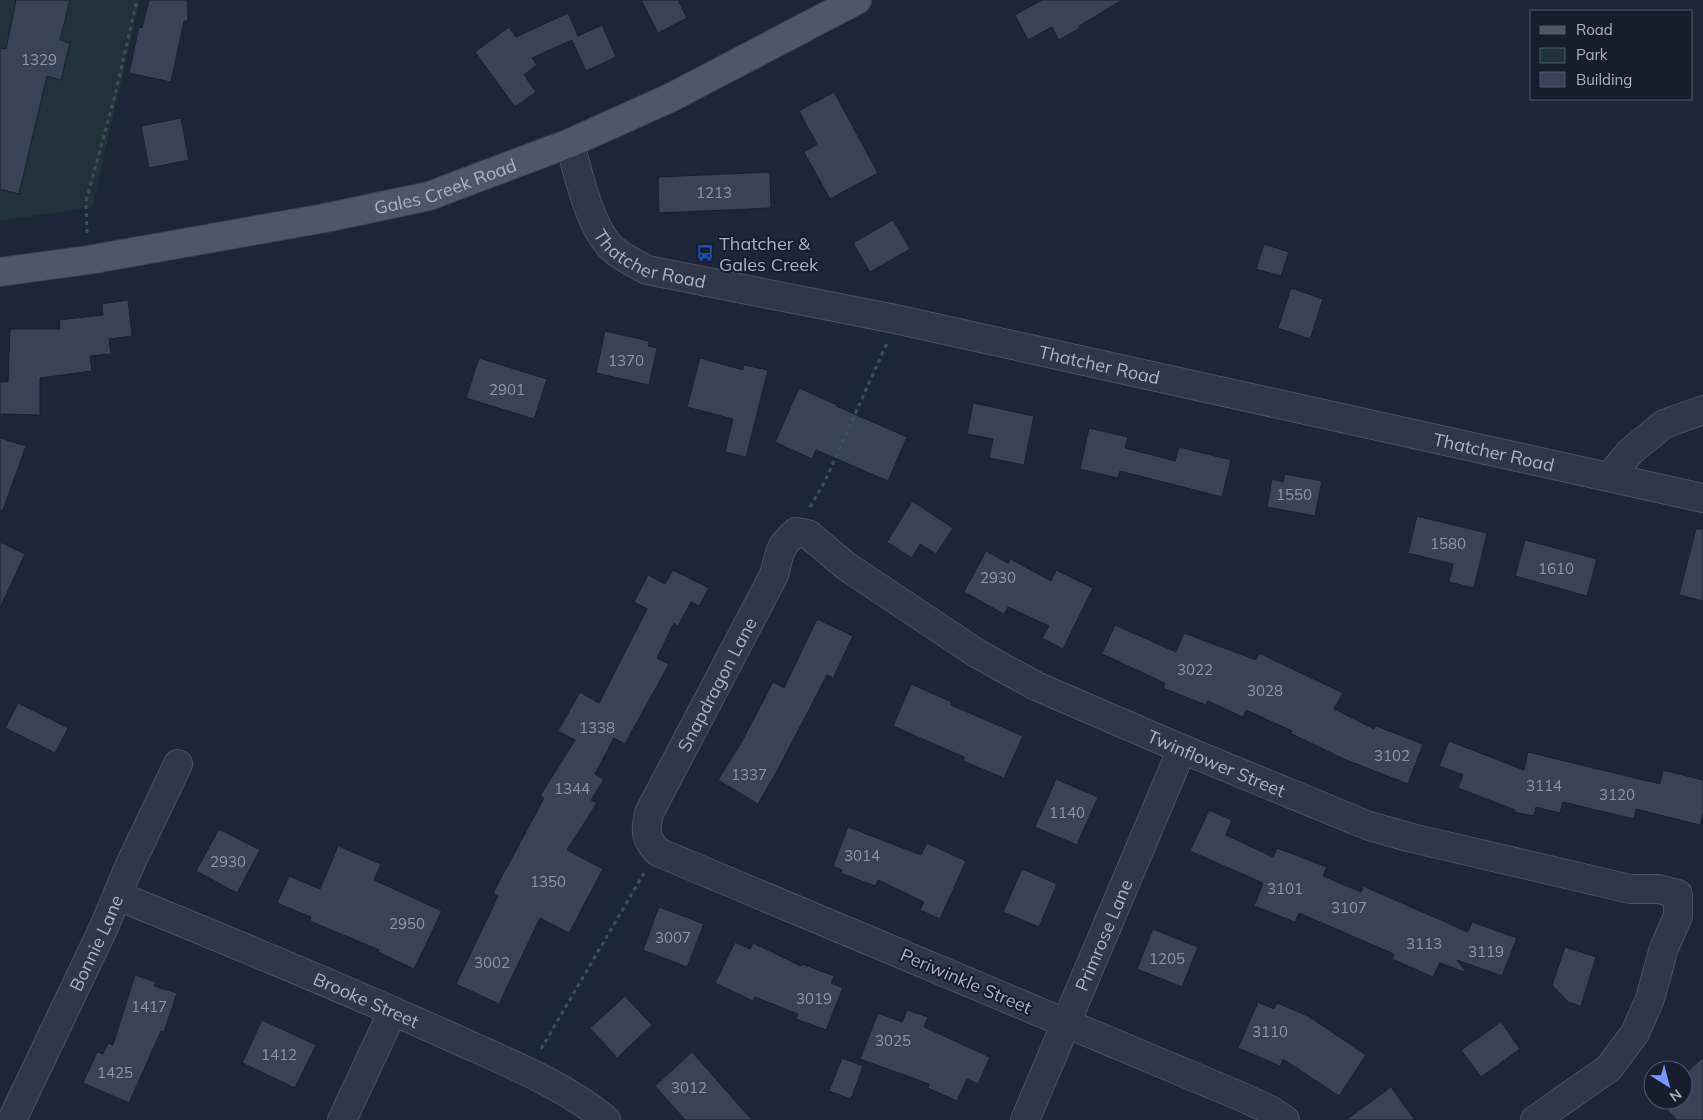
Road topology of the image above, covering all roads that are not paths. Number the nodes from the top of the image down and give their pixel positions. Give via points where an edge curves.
1 (856, 0) edge
2 (570, 143) junction
3 (0, 272) edge
4 (1703, 410) edge
5 (1610, 476) junction
6 (1703, 498) edge
7 (796, 532) joint
8 (1182, 749) junction
9 (178, 764) dead end
10 (653, 846) joint
11 (118, 896) junction
12 (393, 1011) junction
13 (1066, 1024) junction
14 (12, 1120) edge
15 (342, 1120) edge
16 (606, 1120) edge
17 (1025, 1120) edge
18 (1285, 1120) edge
19 (1535, 1120) edge

1 - 2 main road, Gales Creek Road via 670,98
2 - 3 main road, Gales Creek Road via 430,196 88,260
2 - 5 street, Thatcher Road via 595,225 613,249 647,270 895,319
4 - 5 street via 1664,424 1631,451
5 - 6 street, Thatcher Road
7 - 8 street, Twinflower Street via 808,534 846,566 978,654 1036,686
7 - 10 street, Snapdragon Lane via 778,555 774,575 649,813 646,827
8 - 13 street, Primrose Lane
8 - 19 street, Twinflower Street via 1369,826 1630,889 1658,889 1678,894 1678,916 1635,1033 1608,1068
9 - 11 street, Bonnie Lane
10 - 13 street, Periwinkle Street
11 - 12 street, Brooke Street
11 - 14 street, Bonnie Lane
12 - 15 street
12 - 16 street, Brooke Street via 528,1072 579,1100
13 - 17 street, Primrose Lane
13 - 18 street, Periwinkle Street via 1242,1097

